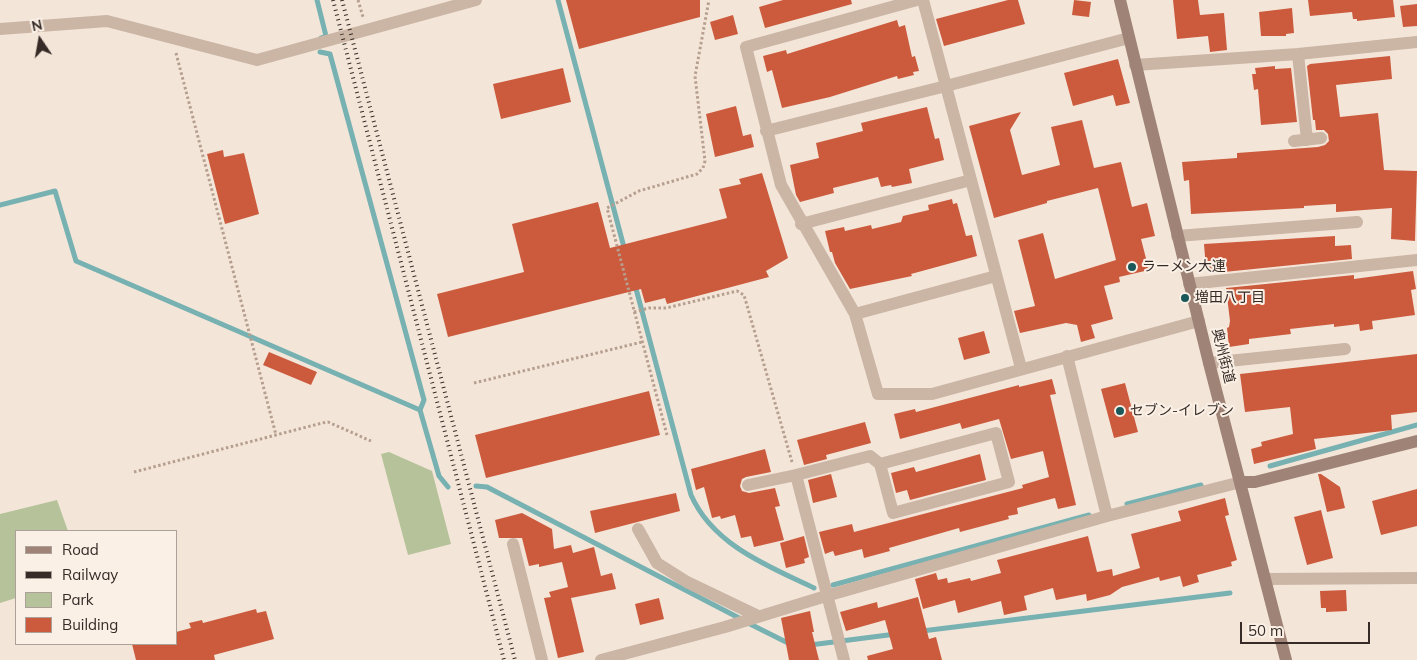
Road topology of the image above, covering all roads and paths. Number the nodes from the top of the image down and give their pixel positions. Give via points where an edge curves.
1 (476, 0) edge
2 (709, 0) edge
3 (917, 0) edge
4 (923, 0) edge
5 (1120, 0) edge
6 (0, 29) edge
7 (172, 38) junction
8 (1128, 38) junction
9 (1417, 42) edge
10 (1298, 54) junction
11 (1135, 65) junction
12 (946, 86) junction
13 (766, 131) junction
14 (1321, 138) dead end
15 (971, 180) junction
16 (1357, 222) dead end
17 (801, 224) junction
18 (1177, 236) junction
19 (1417, 260) edge
20 (996, 276) junction
21 (1189, 284) junction
22 (636, 311) junction
23 (855, 314) junction
24 (1198, 321) junction
25 (642, 342) junction
26 (1345, 349) dead end
27 (1067, 356) junction
28 (1209, 364) junction
29 (1021, 368) junction
30 (474, 383) dead end
31 (276, 435) junction
32 (667, 435) dead end
33 (371, 441) dead end
34 (1417, 441) edge
35 (880, 464) junction
36 (134, 472) dead end
37 (796, 475) junction
38 (1241, 482) junction
39 (748, 485) dead end
40 (1107, 516) junction
41 (638, 529) dead end
42 (513, 544) dead end
43 (1417, 578) edge
44 (1265, 579) junction
45 (826, 596) junction
46 (748, 620) junction
47 (542, 660) edge
48 (601, 660) edge
49 (844, 660) edge
50 (1286, 660) edge

1 - 7 street via 258,60
2 - 22 path via 696,76 706,160 703,168 697,174 638,191 607,208
3 - 13 street via 746,47
4 - 12 street
5 - 8 main road, 奥州街道
6 - 7 street via 106,21
7 - 31 path
8 - 11 main road, 奥州街道
8 - 12 street
9 - 10 street
10 - 11 street
10 - 14 street via 1300,140
11 - 18 main road, 奥州街道
12 - 13 street
12 - 15 street
13 - 17 street via 781,185
15 - 17 street
15 - 20 street
16 - 18 street
17 - 23 street
18 - 21 main road, 奥州街道
19 - 21 street
20 - 23 street
20 - 29 street
21 - 24 main road, 奥州街道
22 - 25 path
22 - 37 path via 666,308 737,291 744,295
23 - 29 street via 878,394 932,394
24 - 27 street
24 - 28 main road, 奥州街道
25 - 30 path
25 - 32 path
26 - 28 street
27 - 29 street
27 - 40 street
28 - 38 main road, 奥州街道
31 - 33 path via 328,422
31 - 36 path
34 - 38 main road via 1255,482
35 - 35 street via 996,433 1009,482 893,513
35 - 37 street via 870,456
37 - 39 street
37 - 45 street
38 - 40 street
38 - 44 main road, 奥州街道
40 - 45 street
41 - 46 street via 657,563
42 - 47 street
43 - 44 street
44 - 50 main road, 奥州街道
45 - 46 street
45 - 49 street
46 - 48 street

